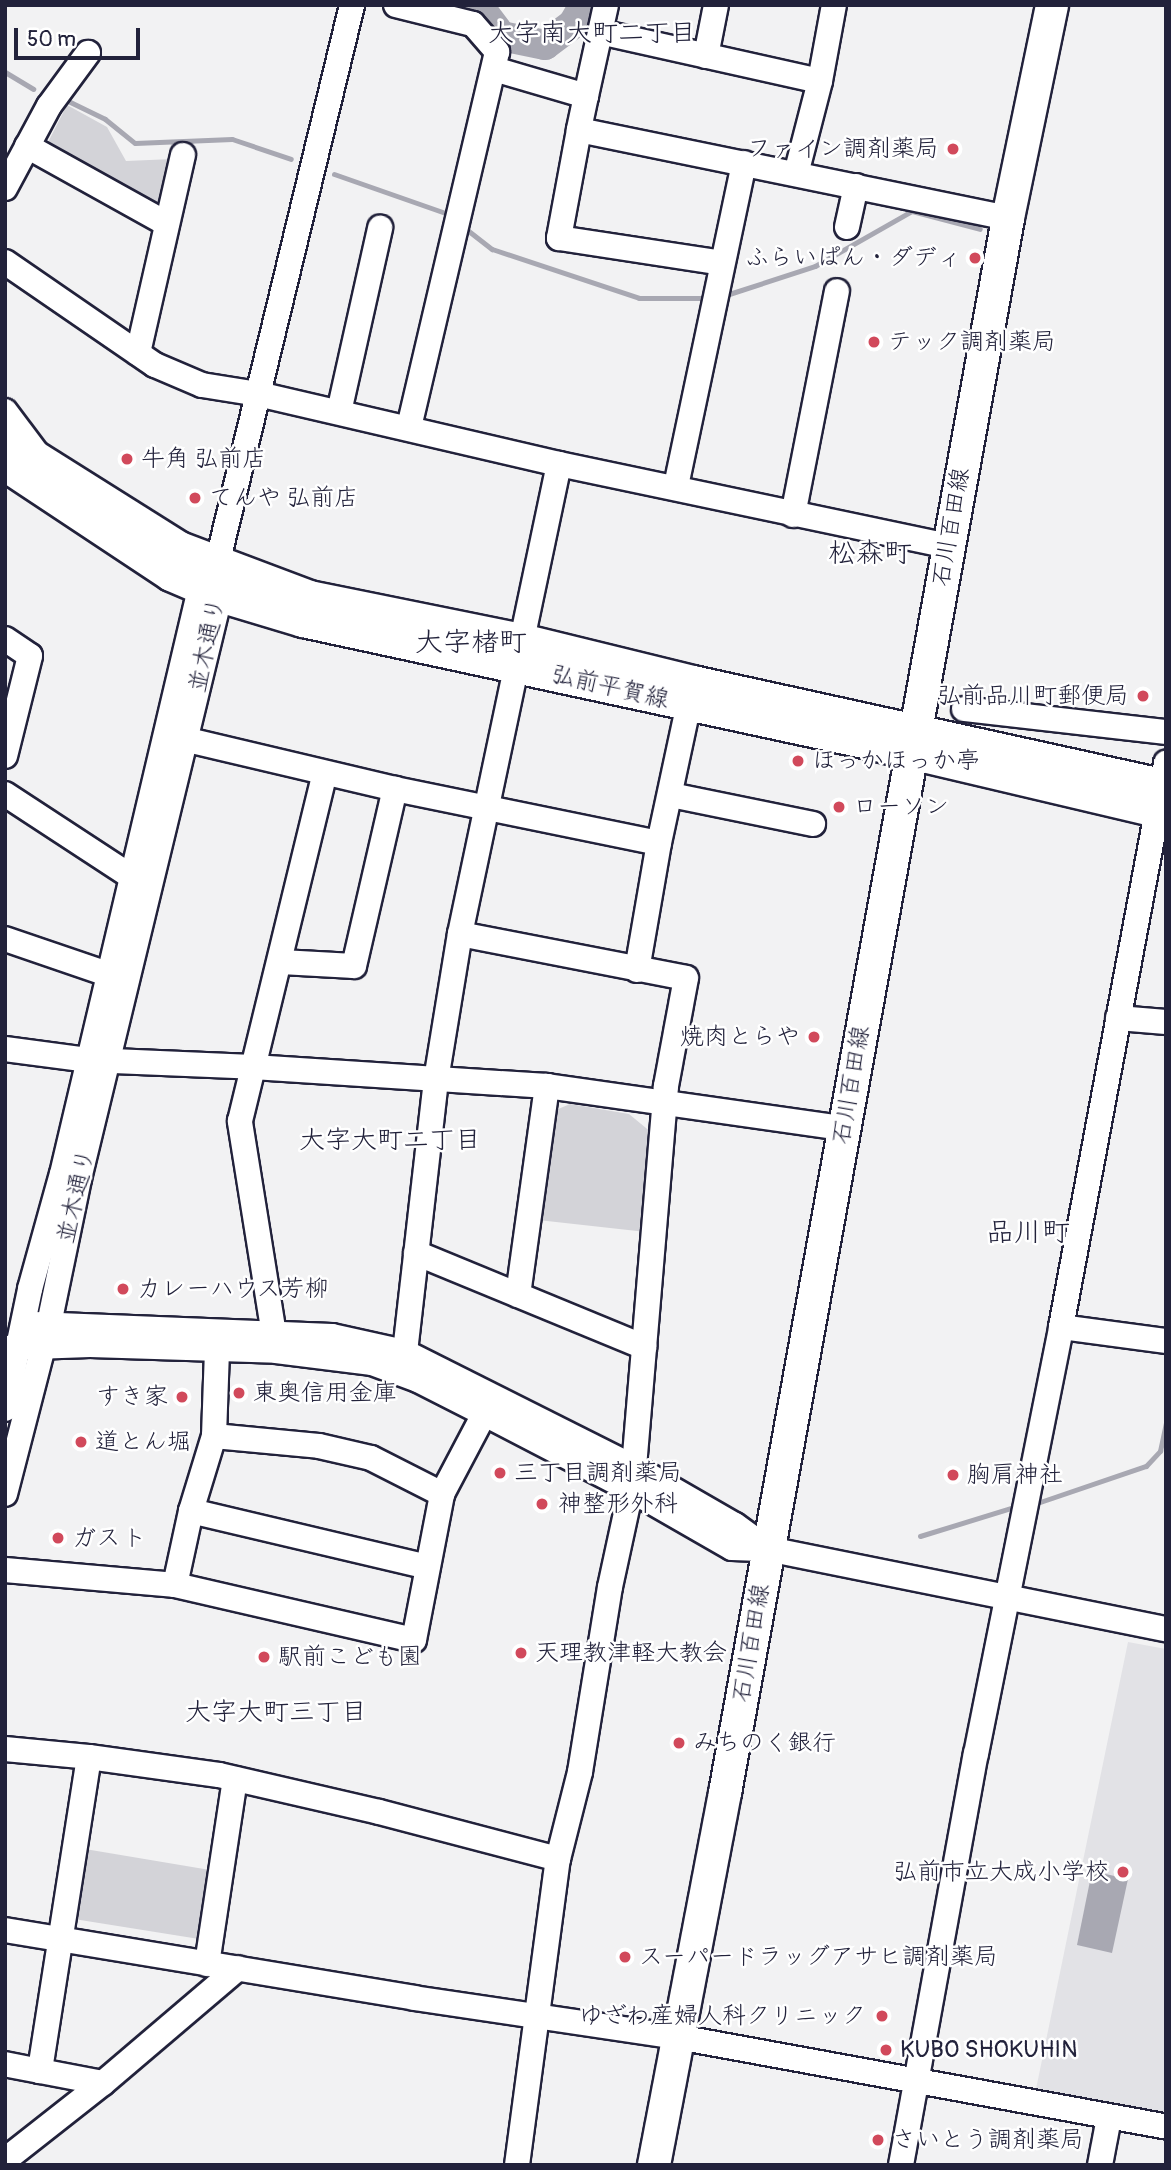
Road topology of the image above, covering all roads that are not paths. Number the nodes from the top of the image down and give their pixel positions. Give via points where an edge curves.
1 (352, 5) edge
2 (396, 5) edge
3 (606, 5) edge
4 (716, 5) edge
5 (834, 5) edge
6 (1052, 5) edge
7 (600, 32) junction
8 (88, 53) dead end
9 (706, 56) junction
10 (494, 69) junction
11 (820, 81) junction
12 (586, 96) junction
13 (579, 130) junction
14 (27, 146) junction
15 (183, 155) dead end
16 (744, 163) junction
17 (796, 174) junction
18 (856, 186) junction
19 (5, 188) edge
20 (1007, 218) junction
21 (167, 224) junction
22 (847, 227) dead end
23 (380, 228) dead end
24 (5, 262) edge
25 (722, 263) junction
26 (837, 291) dead end
27 (138, 353) junction
28 (258, 394) junction
29 (5, 411) edge
30 (339, 412) junction
31 (409, 428) junction
32 (5, 438) edge
33 (559, 464) junction
34 (5, 466) edge
35 (27, 475) edge
36 (676, 486) junction
37 (793, 515) junction
38 (948, 546) junction
39 (213, 583) junction
40 (5, 639) edge
41 (520, 653) junction
42 (691, 693) junction
43 (964, 709) dead end
44 (1166, 732) edge
45 (176, 737) junction
46 (912, 741) junction
47 (5, 756) edge
48 (325, 773) junction
49 (395, 789) junction
50 (1163, 792) edge
51 (5, 794) edge
52 (671, 795) junction
53 (488, 807) junction
54 (813, 824) dead end
55 (659, 843) junction
56 (141, 879) junction
57 (460, 934) junction
58 (5, 939) edge
59 (281, 962) junction
60 (637, 970) junction
61 (110, 975) junction
62 (1118, 1018) junction
63 (1166, 1023) edge
64 (5, 1049) edge
65 (99, 1060) junction
66 (253, 1067) junction
67 (436, 1080) junction
68 (547, 1086) junction
69 (664, 1105) junction
70 (843, 1128) junction
71 (416, 1253) junction
72 (518, 1295) junction
73 (14, 1324) edge
74 (49, 1324) junction
75 (1061, 1327) junction
76 (1166, 1341) edge
77 (276, 1342) junction
78 (644, 1347) junction
79 (22, 1349) edge
80 (217, 1349) junction
81 (405, 1352) junction
82 (489, 1406) junction
83 (5, 1409) edge
84 (214, 1436) junction
85 (633, 1479) junction
86 (5, 1494) edge
87 (442, 1494) junction
88 (191, 1511) junction
89 (768, 1549) junction
90 (427, 1567) junction
91 (5, 1570) edge
92 (175, 1585) junction
93 (1007, 1595) junction
94 (1166, 1629) edge
95 (5, 1749) edge
96 (89, 1757) junction
97 (235, 1779) junction
98 (558, 1859) junction
99 (5, 1930) edge
100 (61, 1939) junction
101 (207, 1964) junction
102 (237, 1968) junction
103 (537, 2016) junction
104 (678, 2037) junction
105 (5, 2064) edge
106 (40, 2071) junction
107 (916, 2080) junction
108 (103, 2083) junction
109 (1109, 2118) junction
110 (1166, 2127) edge
111 (5, 2160) edge
112 (517, 2165) edge
113 (654, 2165) edge
114 (901, 2165) edge
115 (1100, 2165) edge

1 - 28 street, 並木通り
2 - 10 street via 473,24 497,52
3 - 7 street
4 - 9 street
5 - 11 street
6 - 20 main road, 石川百田線
7 - 9 street
7 - 12 street
8 - 14 street via 49,106
9 - 11 street
10 - 12 street
10 - 31 street
11 - 17 street
12 - 13 street
13 - 16 street
13 - 25 street via 559,238
14 - 19 street
14 - 21 street
15 - 21 street
16 - 17 street
16 - 25 street
17 - 18 street
18 - 20 street
18 - 22 street
20 - 38 main road, 石川百田線
21 - 27 street
23 - 30 street
24 - 27 street
25 - 36 street
26 - 37 street
27 - 28 street via 202,385
28 - 30 street
28 - 39 street, 並木通り
29 - 35 street via 14,419
30 - 31 street
31 - 33 street
32 - 35 main road, 弘前平賀線
33 - 36 street
33 - 41 street
34 - 35 main road, 弘前平賀線
35 - 39 main road, 弘前平賀線 via 167,540
36 - 37 street
37 - 38 street
38 - 46 main road, 石川百田線
39 - 41 main road, 弘前平賀線 via 303,621
39 - 45 street, 並木通り
40 - 47 street via 30,656
41 - 42 main road, 弘前平賀線
41 - 53 street
42 - 46 main road, 弘前平賀線
42 - 52 street
43 - 44 street
45 - 48 street
45 - 56 street, 並木通り
46 - 50 main road, 弘前平賀線
46 - 70 main road, 石川百田線
48 - 49 street
48 - 59 street
49 - 53 street
49 - 59 street via 354,966
50 - 62 street
51 - 56 street
52 - 54 street
52 - 55 street
53 - 55 street
53 - 57 street
55 - 60 street
56 - 61 street, 並木通り
56 - 65 street, 並木通り
57 - 60 street
57 - 67 street
58 - 61 street
59 - 66 street
60 - 69 street via 686,978
61 - 65 street, 並木通り
62 - 63 street
62 - 75 street
64 - 65 street
65 - 66 street
65 - 73 street, 並木通り
65 - 74 street, 並木通り
66 - 67 street
66 - 77 street via 240,1121
67 - 68 street
67 - 71 street
68 - 69 street
68 - 72 street
69 - 70 street
69 - 78 street
70 - 89 main road, 石川百田線
71 - 72 street
71 - 81 street
72 - 78 street
73 - 74 street
73 - 79 street, 並木通り
74 - 77 street
74 - 79 street, 並木通り
75 - 76 street
75 - 93 street
77 - 80 street
77 - 81 street via 332,1336
77 - 82 street via 372,1363
78 - 85 street
79 - 80 street via 90,1345
79 - 83 street, 並木通り
79 - 86 street, 並木通り
80 - 84 street
81 - 82 street
82 - 85 street
82 - 87 street
84 - 87 street via 319,1446 371,1458
84 - 88 street
85 - 89 street via 732,1548
85 - 98 street via 580,1772
87 - 90 street
88 - 90 street
88 - 92 street
89 - 93 street
89 - 104 main road, 石川百田線
90 - 92 street via 414,1640
91 - 92 street
93 - 94 street
93 - 107 street
95 - 96 street
96 - 97 street
96 - 100 street
97 - 98 street
97 - 101 street
98 - 103 street
99 - 100 street
100 - 101 street
100 - 106 street
101 - 102 street
102 - 103 street
102 - 108 street
103 - 104 street
103 - 112 street
104 - 107 street
104 - 113 main road, 石川百田線
105 - 106 street
106 - 108 street
107 - 109 street
107 - 114 street
108 - 111 street
109 - 110 street
109 - 115 street

